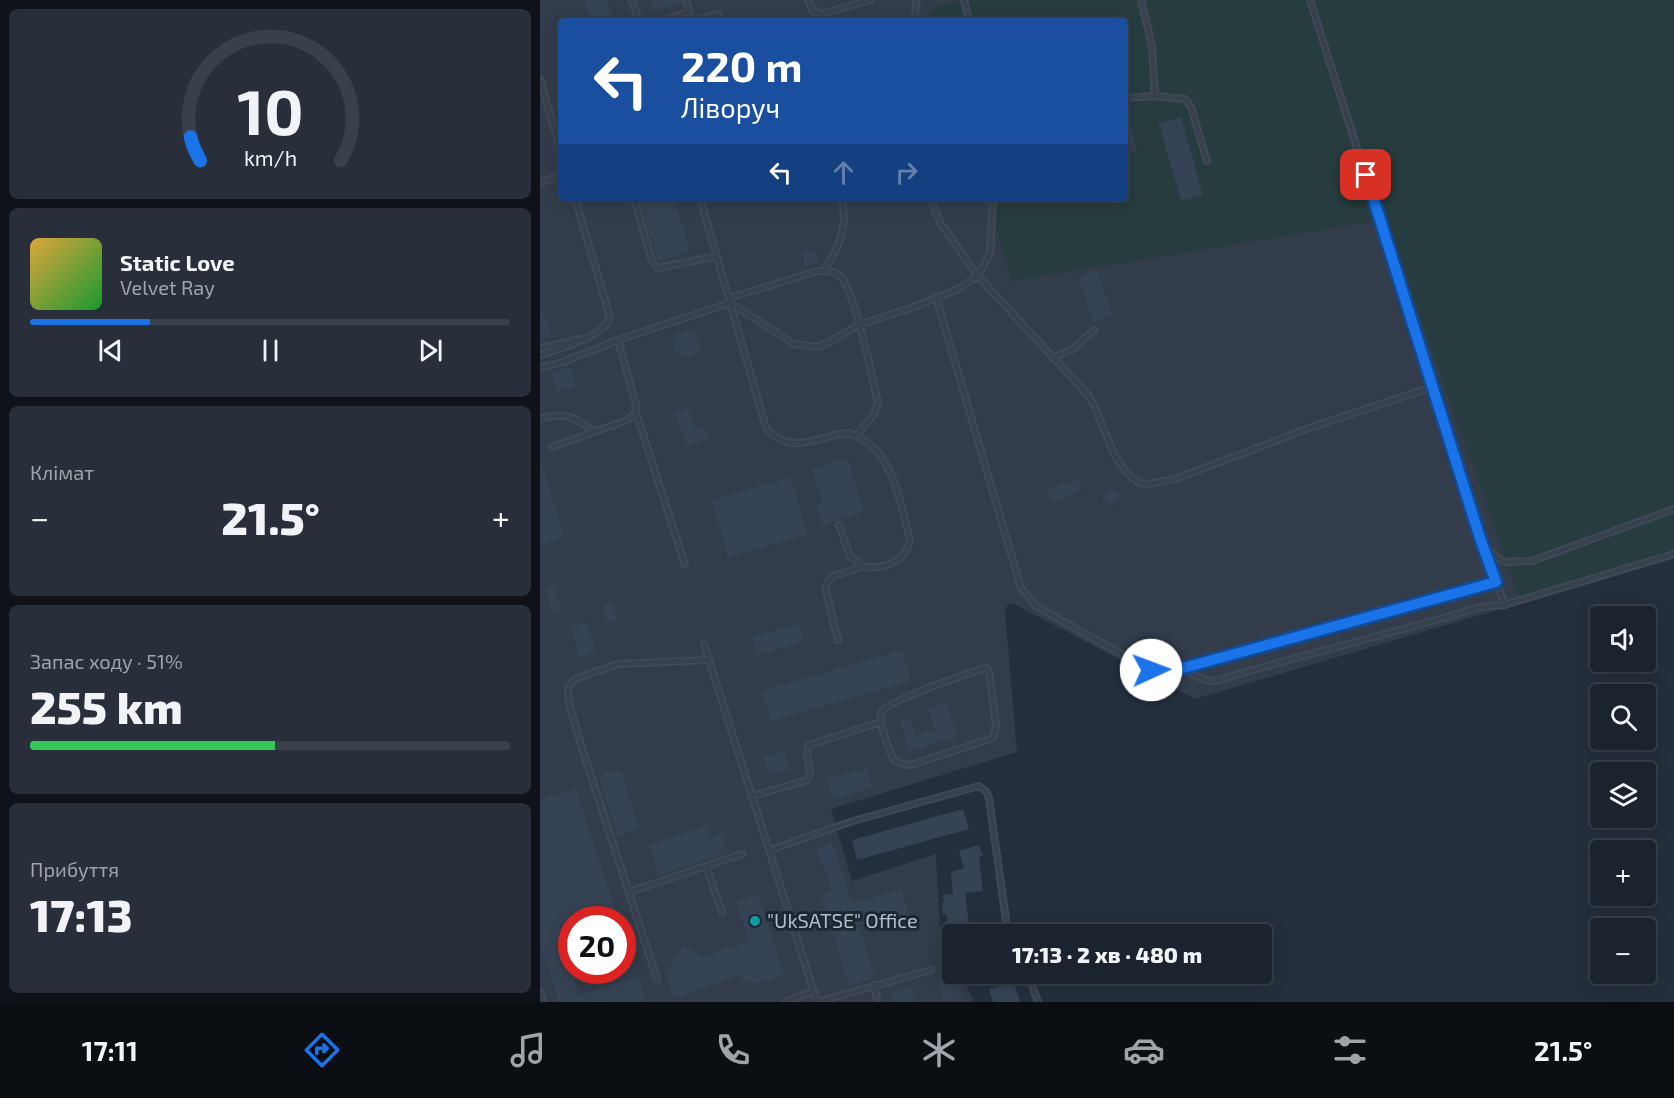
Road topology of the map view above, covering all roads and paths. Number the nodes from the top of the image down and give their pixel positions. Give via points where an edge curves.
1 (632, 0) edge
2 (686, 0) edge
3 (808, 0) edge
4 (870, 0) edge
5 (916, 0) edge
6 (964, 0) edge
7 (1141, 0) edge
8 (1310, 0) edge
9 (689, 12) junction
10 (719, 14) dead end
11 (638, 18) edge
12 (670, 18) edge
13 (691, 18) edge
14 (704, 18) edge
15 (914, 18) edge
16 (968, 18) edge
17 (540, 79) edge
18 (1155, 96) junction
19 (1128, 98) edge
20 (558, 142) edge
21 (1207, 161) dead end
22 (558, 177) edge
23 (540, 182) edge
24 (576, 201) edge
25 (635, 201) edge
26 (701, 201) edge
27 (841, 201) edge
28 (931, 201) edge
29 (993, 201) edge
30 (717, 256) junction
31 (824, 271) junction
32 (978, 276) junction
33 (936, 297) junction
34 (729, 300) junction
35 (858, 325) junction
36 (1094, 330) dead end
37 (583, 338) junction
38 (618, 340) junction
39 (540, 348) edge
40 (540, 355) edge
41 (1053, 358) junction
42 (540, 368) edge
43 (1432, 387) junction
44 (636, 412) junction
45 (540, 419) edge
46 (595, 432) junction
47 (857, 435) junction
48 (552, 447) dead end
49 (1674, 509) edge
50 (838, 525) dead end
51 (1484, 548) junction
52 (1674, 554) edge
53 (685, 565) dead end
54 (863, 567) junction
55 (1496, 582) junction
56 (1505, 606) junction
57 (838, 640) dead end
58 (704, 644) dead end
59 (708, 660) junction
60 (1180, 669) junction
61 (881, 723) junction
62 (753, 796) junction
63 (770, 850) junction
64 (742, 854) dead end
65 (706, 866) junction
66 (629, 892) junction
67 (722, 912) dead end
68 (1007, 924) edge
69 (931, 970) dead end
70 (657, 980) dead end
71 (1032, 984) edge
72 (874, 985) junction
73 (540, 992) edge
74 (814, 992) junction
75 (877, 998) dead end
76 (543, 1002) edge
77 (785, 1002) edge
78 (817, 1002) edge
79 (1038, 1002) edge

1 - 11 lane
2 - 9 lane
3 - 4 lane via 813,11 822,14
5 - 15 lane
6 - 16 lane
7 - 18 lane via 1152,46
8 - 43 lane
9 - 12 lane
9 - 13 lane
10 - 14 lane
17 - 20 lane
18 - 19 lane
18 - 21 lane via 1179,97 1188,102
22 - 23 lane
24 - 37 lane via 610,311 605,327
25 - 30 lane via 657,268
26 - 30 lane
27 - 31 lane via 845,216 843,234
28 - 32 lane via 941,224
29 - 32 lane via 990,253
30 - 34 lane
31 - 34 lane
31 - 35 lane via 838,274 845,282
32 - 33 lane
32 - 41 lane
33 - 35 lane
33 - 60 lane via 1025,595 1036,606 1144,667 1159,672
34 - 35 lane via 782,338 804,346 828,343
34 - 38 lane
34 - 47 lane via 766,429 775,438 798,444 839,433
35 - 47 lane via 878,402 874,414
36 - 41 lane via 1073,349
37 - 39 lane
37 - 40 lane
38 - 42 lane
38 - 44 lane
41 - 43 lane via 1091,399 1114,454 1126,472 1139,483 1148,484 1175,479
43 - 51 lane
44 - 46 lane via 625,421
44 - 53 lane
45 - 46 lane via 568,415
46 - 48 lane
47 - 54 lane via 877,450 890,470 910,538 909,547 897,561
49 - 51 lane via 1532,561 1504,562
50 - 54 lane via 850,556
51 - 55 lane
52 - 56 lane
54 - 57 lane via 833,576 825,587
55 - 56 lane
55 - 60 lane
56 - 60 lane via 1480,607 1216,681
58 - 59 lane
59 - 62 lane
59 - 66 lane via 618,664 575,679 568,688 581,745
61 - 61 lane via 893,759 900,764 914,764 987,742 995,736 996,726 989,670 975,671 891,703 881,713
61 - 62 lane via 809,744 807,780
62 - 63 lane
63 - 68 lane via 853,821 979,786 989,799
63 - 74 lane
64 - 65 lane
65 - 66 lane
65 - 67 lane
66 - 70 lane
69 - 72 lane
71 - 79 lane
72 - 75 lane
72 - 78 lane
73 - 76 lane
74 - 77 lane
74 - 78 lane

